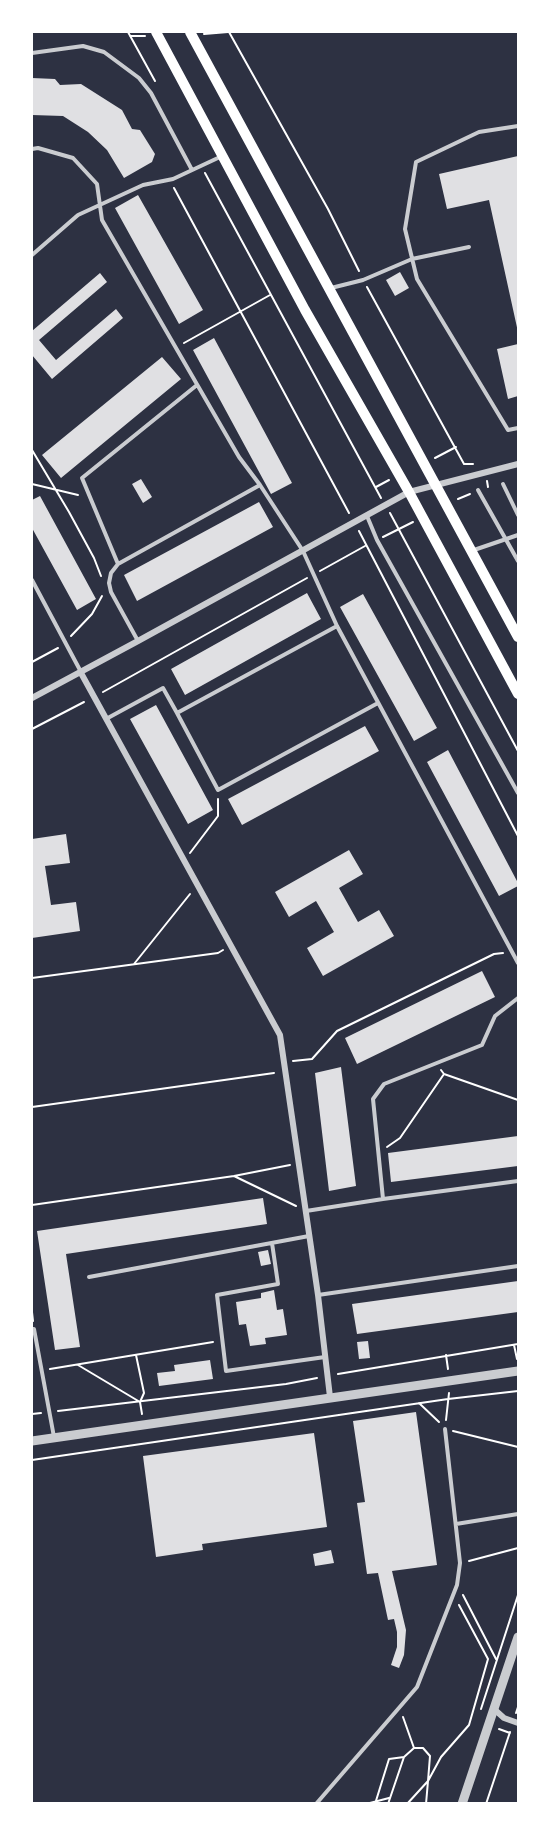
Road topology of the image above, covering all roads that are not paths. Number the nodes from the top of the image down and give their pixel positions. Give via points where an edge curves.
1 (156, 32) edge
2 (190, 32) edge
3 (32, 53) edge
4 (519, 126) edge
5 (32, 149) edge
6 (223, 155) junction
7 (192, 170) junction
8 (100, 205) junction
9 (469, 247) dead end
10 (33, 253) edge
11 (412, 259) junction
12 (330, 288) junction
13 (197, 385) junction
14 (519, 428) edge
15 (519, 464) edge
16 (436, 483) junction
17 (503, 484) dead end
18 (260, 485) junction
19 (478, 490) dead end
20 (409, 492) junction
21 (519, 515) edge
22 (367, 516) junction
23 (519, 535) edge
24 (506, 539) junction
25 (303, 551) junction
26 (472, 551) junction
27 (519, 561) edge
28 (118, 564) junction
29 (32, 580) edge
30 (337, 626) junction
31 (519, 637) edge
32 (138, 642) junction
33 (81, 673) junction
34 (519, 694) edge
35 (32, 698) edge
36 (378, 703) junction
37 (177, 713) junction
38 (106, 718) junction
39 (519, 793) edge
40 (519, 948) edge
41 (512, 951) junction
42 (519, 963) edge
43 (519, 998) edge
44 (519, 1181) edge
45 (383, 1199) junction
46 (306, 1211) junction
47 (309, 1236) junction
48 (272, 1243) junction
49 (519, 1266) edge
50 (89, 1277) dead end
51 (318, 1295) junction
52 (32, 1329) edge
53 (326, 1357) junction
54 (519, 1371) edge
55 (330, 1397) junction
56 (445, 1429) road end
57 (54, 1437) junction
58 (32, 1441) edge
59 (519, 1514) edge
60 (456, 1524) junction
61 (519, 1637) edge
62 (494, 1709) junction
63 (516, 1723) edge
64 (316, 1803) edge
65 (462, 1803) edge

1 - 6 main road
2 - 12 main road
3 - 7 lane via 83,46 104,52 139,78 151,93
4 - 11 lane via 479,132 416,162 405,230
5 - 8 lane via 73,158 97,184
6 - 7 lane
6 - 20 main road via 305,310
7 - 8 lane via 173,179 142,185
8 - 10 lane via 78,215
8 - 13 lane via 102,220
9 - 11 lane
11 - 12 lane via 363,280
11 - 14 lane via 417,279 508,430
12 - 16 main road
13 - 18 lane
13 - 28 lane via 82,478
15 - 16 street
16 - 20 street
16 - 26 main road
17 - 21 lane
18 - 25 lane
18 - 28 lane
19 - 24 lane
20 - 22 street
20 - 34 main road
22 - 25 street
22 - 39 lane
23 - 24 lane
24 - 26 lane
24 - 27 lane
25 - 30 lane
25 - 32 street
26 - 31 main road
28 - 32 lane via 111,573 111,592
29 - 33 lane
30 - 36 lane
30 - 37 lane
32 - 33 street
33 - 35 street
33 - 38 street
36 - 37 lane via 218,790
36 - 41 lane
37 - 38 lane via 163,688
38 - 46 street via 280,1035
40 - 41 lane
41 - 42 lane
43 - 45 lane via 495,1016 482,1045 384,1084 373,1099
44 - 45 lane
45 - 46 lane
46 - 47 street
47 - 48 lane
47 - 51 street
48 - 50 lane
48 - 53 lane via 278,1284 218,1295 226,1371
49 - 51 lane
51 - 53 street
52 - 57 lane
53 - 55 street
54 - 55 street
55 - 57 street
56 - 60 lane
57 - 58 street
59 - 60 lane
60 - 64 lane via 460,1563 457,1585 417,1687
61 - 62 street
62 - 63 street via 504,1719
62 - 65 street

